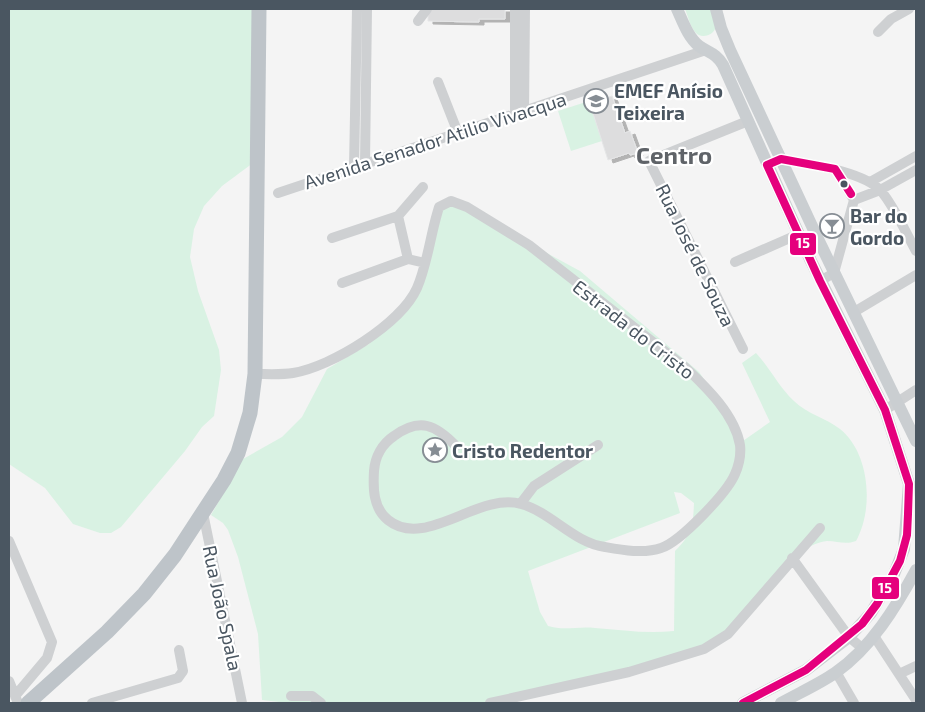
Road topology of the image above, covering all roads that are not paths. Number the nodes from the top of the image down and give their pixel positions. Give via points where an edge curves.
1 (259, 9) edge
2 (357, 9) edge
3 (367, 9) edge
4 (427, 9) edge
5 (515, 9) edge
6 (525, 9) edge
7 (677, 9) edge
8 (716, 9) edge
9 (909, 9) edge
10 (418, 21) dead end
11 (721, 28) junction
12 (878, 32) dead end
13 (706, 50) junction
14 (438, 82) dead end
15 (520, 112) junction
16 (748, 121) junction
17 (458, 133) junction
18 (916, 156) edge
19 (781, 159) junction
20 (365, 163) junction
21 (767, 165) junction
22 (354, 167) junction
23 (835, 169) junction
24 (916, 170) edge
25 (870, 182) junction
26 (423, 187) dead end
27 (880, 190) junction
28 (278, 192) dead end
29 (854, 200) junction
30 (398, 216) junction
31 (799, 234) junction
32 (332, 238) dead end
33 (916, 251) edge
34 (408, 259) junction
35 (735, 262) dead end
36 (425, 263) junction
37 (834, 274) junction
38 (916, 275) edge
39 (820, 281) junction
40 (342, 283) dead end
41 (854, 312) junction
42 (742, 349) dead end
43 (255, 374) junction
44 (916, 390) edge
45 (898, 401) junction
46 (884, 410) junction
47 (916, 441) edge
48 (598, 445) dead end
49 (456, 446) dead end
50 (913, 486) edge
51 (521, 503) junction
52 (203, 513) junction
53 (820, 528) dead end
54 (9, 541) edge
55 (792, 558) junction
56 (916, 570) edge
57 (874, 636) junction
58 (849, 637) junction
59 (862, 648) junction
60 (179, 650) dead end
61 (830, 652) junction
62 (916, 666) edge
63 (838, 671) junction
64 (899, 674) junction
65 (9, 681) edge
66 (291, 696) dead end
67 (127, 699) edge
68 (916, 700) edge
69 (20, 701) edge
70 (746, 702) edge
71 (92, 703) edge
72 (242, 703) edge
73 (321, 703) edge
74 (490, 703) edge
75 (781, 703) edge
76 (854, 703) edge

1 - 43 highway
2 - 22 street
3 - 20 street
4 - 10 street
5 - 15 street
6 - 15 street
7 - 13 main road via 691,37
8 - 11 main road
9 - 12 street via 891,19
11 - 13 main road
11 - 19 main road
13 - 15 street, Avenida Senador Atilio Vivacqua
13 - 16 main road via 716,54 723,65
14 - 17 street
15 - 17 street, Avenida Senador Atilio Vivacqua
16 - 21 main road
16 - 42 street, Rua José de Souza via 650,161 710,272
17 - 20 street, Avenida Senador Atilio Vivacqua
18 - 25 street
19 - 21 street
19 - 23 street
19 - 37 main road
20 - 22 street, Avenida Senador Atilio Vivacqua
21 - 31 main road
22 - 28 street, Avenida Senador Atilio Vivacqua
23 - 25 street
23 - 29 street
24 - 27 street
25 - 27 street
26 - 30 street
27 - 29 street
27 - 33 street
29 - 37 street
30 - 32 street
30 - 34 street
31 - 35 street
31 - 39 main road
34 - 36 street
34 - 40 street
36 - 43 street, Estrada do Cristo via 410,301 361,344 302,371
36 - 51 street, Estrada do Cristo via 439,207 451,201 467,207 530,246 686,368 717,401 737,435 740,455 729,486 679,538 660,549 644,552 597,546
37 - 39 street
37 - 41 main road
38 - 41 street
39 - 46 main road
41 - 45 main road
43 - 52 highway via 243,440 224,480
44 - 45 street
45 - 46 street
45 - 47 main road
46 - 50 main road
48 - 51 street via 534,486
49 - 51 street, Estrada do Cristo via 444,433 431,426 409,428 392,437 382,448 375,467 374,493 379,511 399,526 423,528 491,504
50 - 58 main road via 907,535 900,560 877,604
52 - 69 highway via 144,594 101,638
52 - 72 street, Rua João Spala
53 - 55 street
54 - 69 street via 52,642 47,658
55 - 58 street
55 - 74 street via 728,634 713,645 630,672
56 - 57 main road via 905,592
57 - 59 main road
57 - 64 street
58 - 59 street
58 - 61 main road
59 - 63 main road
60 - 67 street via 183,668 181,676
61 - 63 main road via 840,656
61 - 70 main road via 796,676
62 - 64 street
63 - 75 main road
63 - 76 street
64 - 68 street
65 - 69 street
66 - 73 street via 312,696
67 - 71 street

